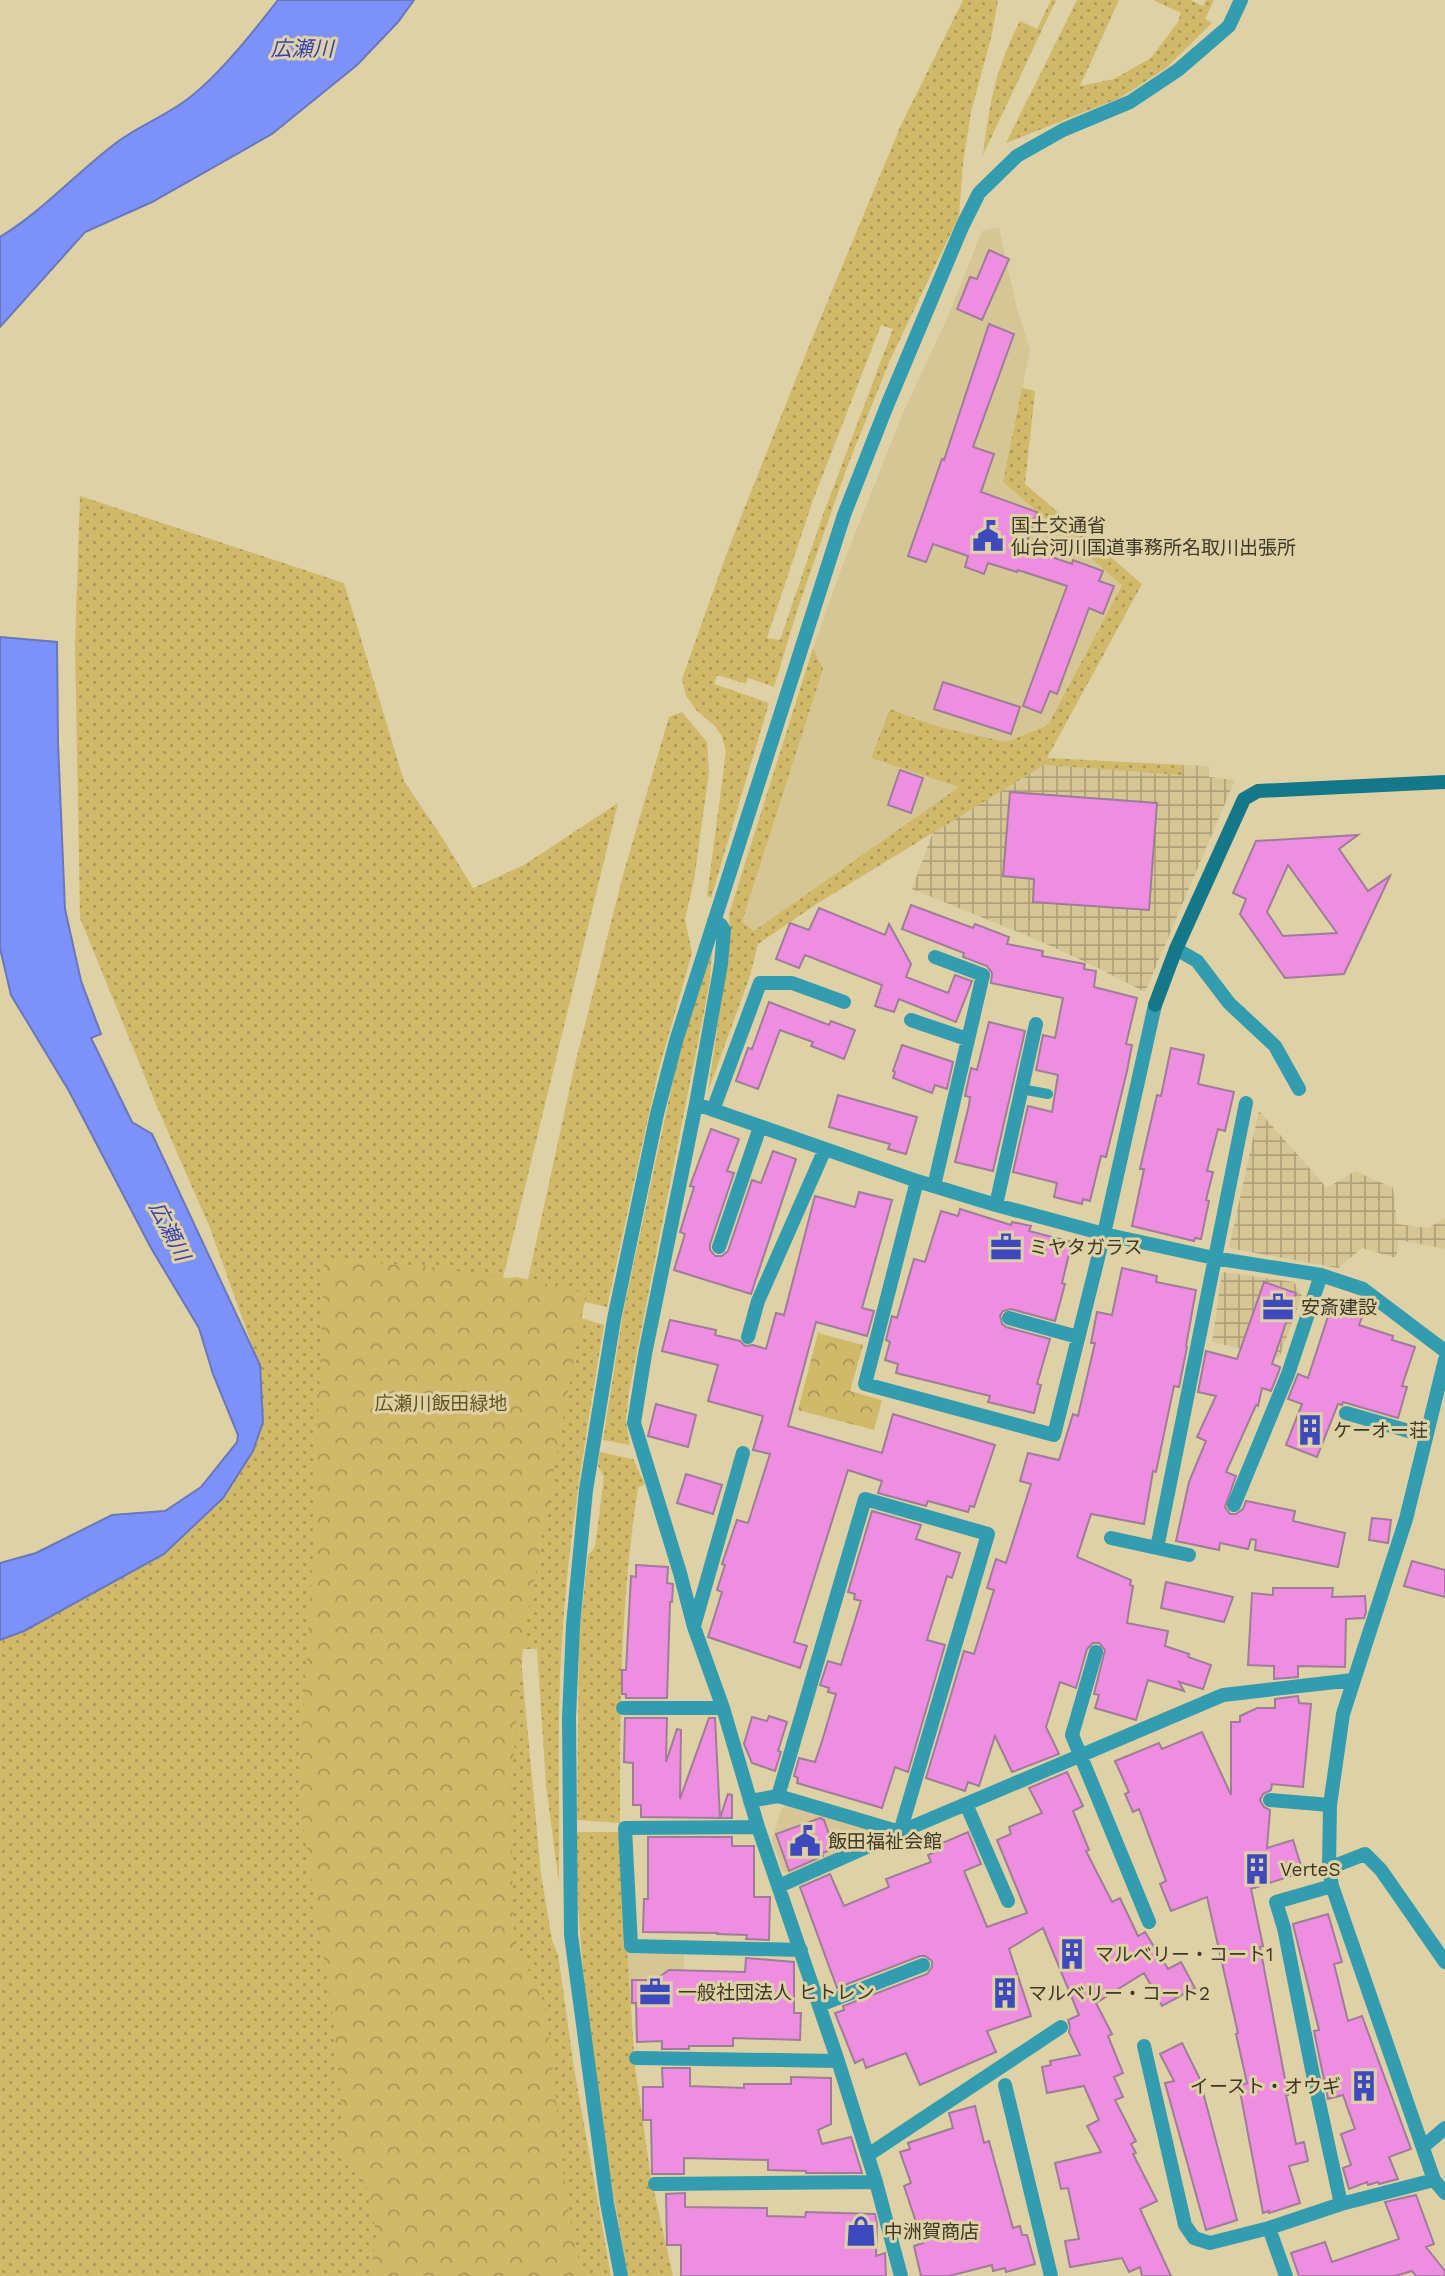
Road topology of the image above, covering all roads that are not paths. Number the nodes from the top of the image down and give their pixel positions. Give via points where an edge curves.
1 (1241, 0) edge
2 (1445, 782) edge
3 (714, 921) junction
4 (1176, 950) junction
5 (935, 957) dead end
6 (844, 1002) dead end
7 (911, 1020) dead end
8 (1036, 1024) dead end
9 (967, 1039) junction
10 (1021, 1089) junction
11 (1299, 1089) dead end
12 (1048, 1094) dead end
13 (1246, 1103) dead end
14 (696, 1104) junction
15 (713, 1110) junction
16 (760, 1127) junction
17 (825, 1149) junction
18 (917, 1181) junction
19 (934, 1186) junction
20 (996, 1205) junction
21 (1104, 1234) junction
22 (719, 1247) dead end
23 (1214, 1258) junction
24 (1321, 1275) junction
25 (1009, 1318) dead end
26 (748, 1337) dead end
27 (1078, 1337) junction
28 (1445, 1351) edge
29 (1445, 1360) edge
30 (1346, 1413) dead end
31 (1426, 1436) junction
32 (743, 1453) dead end
33 (1234, 1505) dead end
34 (1111, 1538) dead end
35 (1157, 1548) junction
36 (1189, 1555) dead end
37 (694, 1627) junction
38 (1096, 1652) dead end
39 (1353, 1681) junction
40 (623, 1708) dead end
41 (723, 1709) junction
42 (1080, 1754) junction
43 (778, 1796) junction
44 (1270, 1800) dead end
45 (750, 1801) junction
46 (966, 1804) junction
47 (1330, 1805) junction
48 (758, 1827) junction
49 (900, 1832) junction
50 (1329, 1868) junction
51 (779, 1886) junction
52 (1332, 1886) junction
53 (1008, 1901) dead end
54 (1149, 1922) dead end
55 (801, 1950) junction
56 (1445, 1962) edge
57 (923, 1965) dead end
58 (820, 2005) junction
59 (1061, 2027) dead end
60 (1144, 2046) dead end
61 (636, 2059) dead end
62 (838, 2061) junction
63 (1005, 2085) dead end
64 (1445, 2128) edge
65 (1423, 2147) junction
66 (867, 2155) junction
67 (1434, 2180) junction
68 (876, 2182) junction
69 (654, 2184) dead end
70 (1445, 2193) edge
71 (1341, 2204) junction
72 (1269, 2228) junction
73 (621, 2276) edge
74 (901, 2276) edge
75 (1051, 2276) edge
76 (1286, 2276) edge

1 - 3 street via 1229,26 1178,70 1130,102 1063,130 1017,156 979,193 844,515
2 - 4 street via 1258,792 1244,799
3 - 14 street via 724,930 721,964
3 - 73 street via 676,1041 622,1274 586,1490 573,1625 571,1935
4 - 11 street via 1197,961 1230,1003 1275,1046
4 - 21 street via 1155,1005
5 - 9 street via 983,975
6 - 15 street via 792,983 760,983
7 - 9 street
8 - 10 street
9 - 19 street
10 - 12 lane
10 - 20 street
13 - 23 street
14 - 15 street
14 - 37 street via 634,1423
15 - 16 street
16 - 17 street
16 - 22 street
17 - 18 street
17 - 26 street via 758,1301
18 - 19 street
18 - 27 street via 865,1384 1054,1435
19 - 20 street
20 - 21 street
21 - 23 street
21 - 27 street
23 - 24 street
23 - 35 street
24 - 28 street via 1363,1289
24 - 33 street via 1288,1374
25 - 27 street
29 - 31 street
30 - 31 street
31 - 39 street via 1406,1519
32 - 37 street
34 - 35 street
35 - 36 street
37 - 41 street
38 - 42 street via 1072,1735
39 - 42 street via 1223,1695
39 - 47 street via 1338,1740
40 - 41 street
41 - 45 street
42 - 46 street
42 - 54 street
43 - 45 street
43 - 49 street
43 - 49 street via 865,1499 988,1534
44 - 47 street
45 - 48 street
46 - 49 street
46 - 53 street
47 - 50 street
48 - 51 street
48 - 55 street via 625,1828 631,1946
49 - 51 street
50 - 52 street
50 - 56 street via 1365,1854
51 - 55 street
52 - 65 street
52 - 71 street via 1276,1902
55 - 58 street
57 - 58 street
58 - 62 street
59 - 66 street
60 - 72 street via 1189,2232 1210,2244
61 - 62 street
62 - 66 street
63 - 75 street
64 - 65 street
65 - 67 street
66 - 68 street
67 - 70 street
67 - 71 street
68 - 69 street
68 - 74 street
71 - 72 street
72 - 76 street

